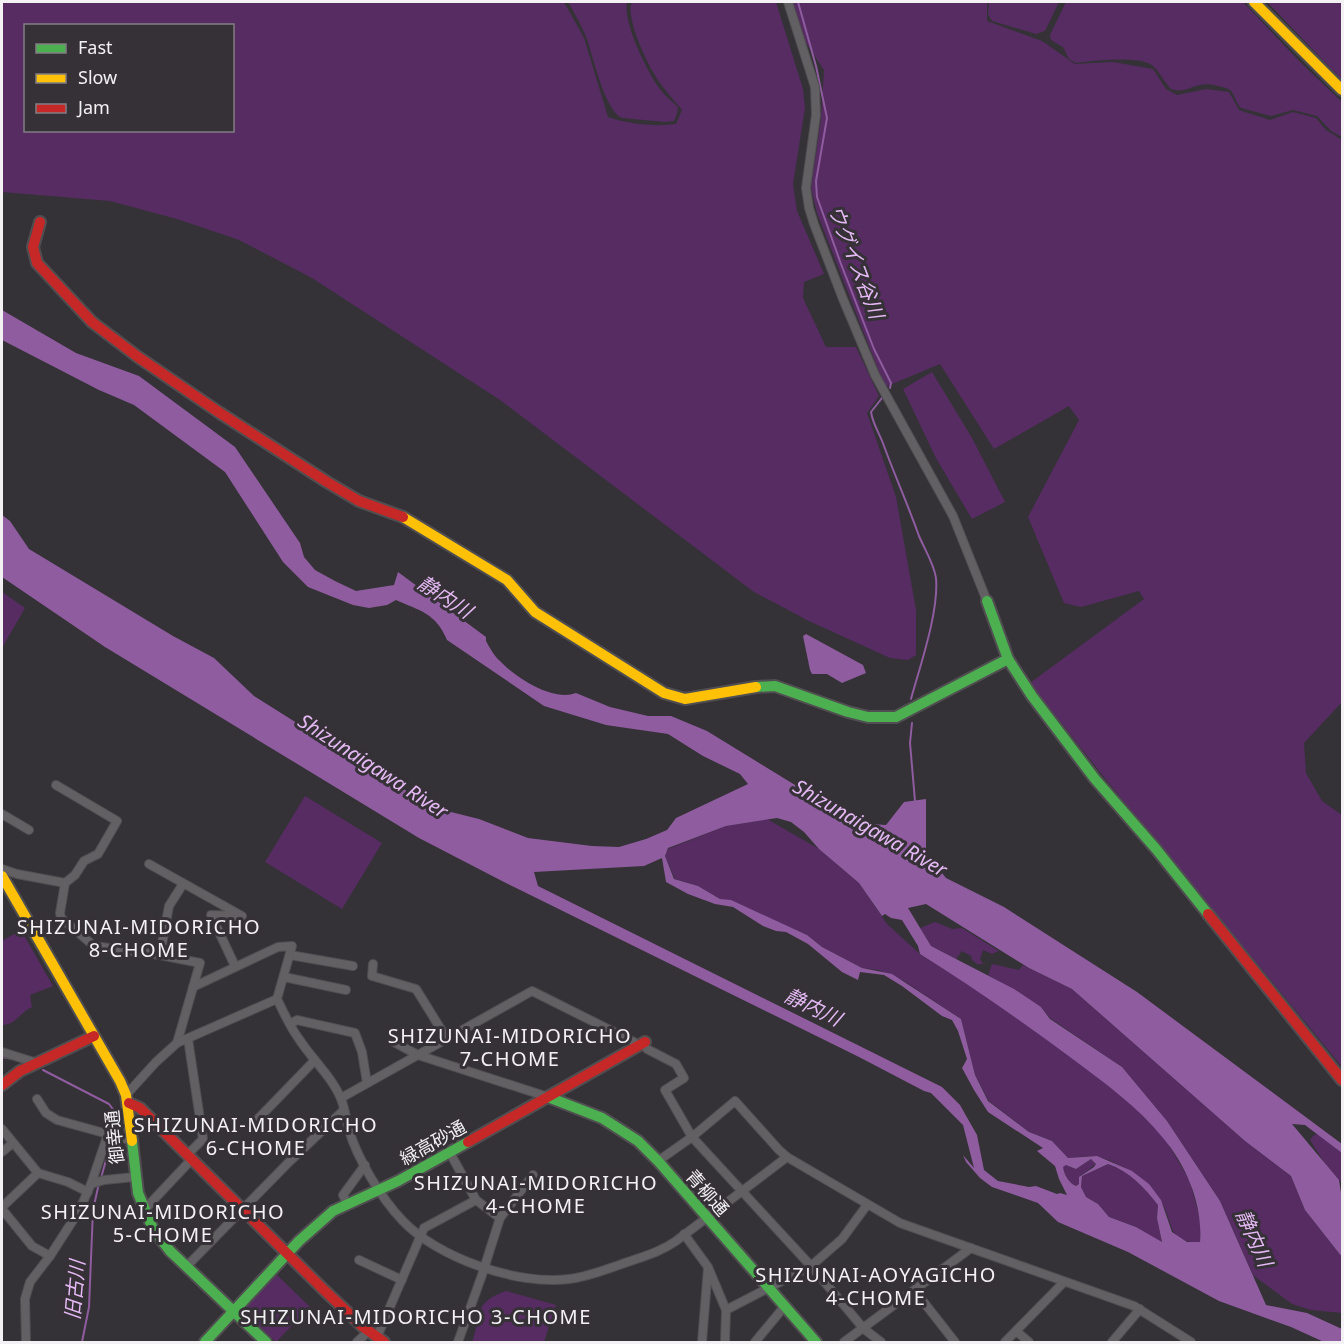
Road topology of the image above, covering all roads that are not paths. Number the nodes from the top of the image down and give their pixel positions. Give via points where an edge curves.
1 (788, 2) edge
2 (1254, 2) edge
3 (1342, 90) edge
4 (40, 222) dead end
5 (987, 601) joint
6 (1008, 659) junction
7 (56, 785) dead end
8 (2, 814) edge
9 (29, 830) dead end
10 (149, 864) dead end
11 (2, 869) edge
12 (2, 876) edge
13 (65, 883) junction
14 (183, 884) junction
15 (160, 955) junction
16 (290, 955) junction
17 (373, 964) dead end
18 (236, 966) junction
19 (352, 966) dead end
20 (284, 977) junction
21 (193, 987) junction
22 (346, 990) dead end
23 (277, 999) junction
24 (290, 1024) junction
25 (94, 1036) junction
26 (188, 1039) junction
27 (447, 1039) junction
28 (392, 1041) dead end
29 (634, 1042) dead end
30 (177, 1043) junction
31 (646, 1046) joint
32 (2, 1052) edge
33 (418, 1055) junction
34 (315, 1060) junction
35 (38, 1063) junction
36 (1342, 1080) edge
37 (367, 1083) junction
38 (2, 1085) edge
39 (548, 1097) junction
40 (341, 1098) junction
41 (37, 1099) dead end
42 (128, 1099) junction
43 (344, 1110) junction
44 (254, 1124) dead end
45 (2, 1129) edge
46 (111, 1135) junction
47 (692, 1137) junction
48 (133, 1141) junction
49 (13, 1143) junction
50 (2, 1152) edge
51 (450, 1153) junction
52 (787, 1156) junction
53 (189, 1157) junction
54 (658, 1161) junction
55 (365, 1165) junction
56 (38, 1173) junction
57 (533, 1175) dead end
58 (135, 1177) junction
59 (93, 1185) junction
60 (380, 1189) junction
61 (742, 1192) junction
62 (476, 1200) junction
63 (347, 1203) junction
64 (867, 1205) junction
65 (2, 1208) edge
66 (242, 1209) junction
67 (144, 1210) junction
68 (706, 1216) junction
69 (500, 1218) junction
70 (684, 1234) junction
71 (421, 1237) junction
72 (971, 1248) junction
73 (287, 1254) junction
74 (50, 1256) junction
75 (359, 1260) dead end
76 (811, 1266) junction
77 (186, 1267) junction
78 (708, 1267) junction
79 (484, 1269) junction
80 (402, 1280) junction
81 (1064, 1282) junction
82 (768, 1288) junction
83 (915, 1291) junction
84 (784, 1307) junction
85 (726, 1310) junction
86 (1140, 1310) junction
87 (233, 1311) junction
88 (864, 1329) junction
89 (1016, 1331) junction
90 (377, 1337) edge
91 (1116, 1341) edge
92 (26, 1342) edge
93 (205, 1342) edge
94 (266, 1342) edge
95 (357, 1342) edge
96 (458, 1342) edge
97 (702, 1342) edge
98 (725, 1342) edge
99 (755, 1342) edge
100 (816, 1342) edge
101 (844, 1342) edge
102 (881, 1342) edge
103 (955, 1342) edge
104 (1005, 1342) edge
105 (1029, 1342) edge
106 (1191, 1342) edge

1 - 5 street via 815,87 816,115 806,188 809,208 875,375 953,516
2 - 3 street
4 - 6 street via 33,247 37,263 92,322 138,357 327,483 359,501 402,516 507,580 535,612 664,693 686,699 775,686 848,712 896,717
5 - 6 street
6 - 36 street via 1095,779
7 - 13 street via 117,821 98,854 84,861
8 - 9 street
10 - 14 street
11 - 13 street
12 - 25 street, 御幸通
13 - 15 street via 61,918 94,946
14 - 15 street via 169,906
14 - 18 street via 243,916 211,915
15 - 21 street via 201,963
16 - 18 street via 292,946 278,947
16 - 19 street
16 - 20 street
17 - 27 street via 372,976 416,989
18 - 21 street
20 - 22 street
20 - 23 street
21 - 30 street
23 - 24 street
23 - 26 street
24 - 34 street
24 - 37 street via 297,1020 355,1033
25 - 35 street
25 - 42 street, 御幸通
26 - 30 street
26 - 53 street via 203,1139
27 - 29 street via 532,991
27 - 33 street
28 - 33 street
30 - 42 street via 156,1062
31 - 39 street, 緑高砂通
31 - 47 street via 676,1064 684,1078 666,1090
32 - 35 street
33 - 37 street
33 - 39 street
34 - 40 street
34 - 44 street
35 - 38 street
37 - 40 street
39 - 51 street, 緑高砂通
39 - 54 street, 青柳通 via 602,1118 638,1141
40 - 43 street
41 - 46 street via 46,1113 57,1120
42 - 48 street, 御幸通
42 - 53 street
43 - 55 street via 349,1132
43 - 66 street
45 - 49 street
46 - 48 street
46 - 59 street
47 - 52 street via 735,1101
47 - 54 street
47 - 61 street
48 - 58 street, 御幸通
49 - 50 street
49 - 56 street
51 - 60 street, 緑高砂通
51 - 62 street
52 - 61 street
52 - 64 street
53 - 66 street
53 - 67 street
54 - 68 street, 青柳通
55 - 60 street
55 - 63 street via 343,1195
56 - 59 street
56 - 65 street
57 - 69 street
58 - 59 street
58 - 67 street, 御幸通
59 - 74 street
60 - 63 street, 緑高砂通
60 - 71 street via 400,1219
61 - 68 street
61 - 76 street
62 - 69 street
62 - 71 street via 424,1228
63 - 73 street, 緑高砂通 via 313,1226
64 - 72 street via 900,1223
64 - 76 street via 842,1239
65 - 74 street via 32,1246
66 - 73 street
66 - 77 street
67 - 77 street, 御幸通 via 158,1237
68 - 70 street
68 - 82 street, 青柳通
69 - 79 street
70 - 78 street
70 - 79 street via 656,1252 584,1277 541,1280
71 - 79 street
71 - 80 street
72 - 81 street
72 - 83 street
73 - 87 street, 緑高砂通
73 - 90 street
74 - 92 street via 30,1282 25,1299
75 - 80 street
76 - 82 street
76 - 88 street
77 - 87 street, 御幸通
78 - 85 street
78 - 97 street
79 - 96 street
80 - 90 street
81 - 86 street
81 - 89 street
82 - 84 street, 青柳通
82 - 85 street
83 - 88 street
83 - 103 street
84 - 99 street
84 - 100 street, 青柳通
85 - 98 street
86 - 91 street
86 - 106 street
87 - 93 street, 緑高砂通
87 - 94 street, 御幸通
88 - 101 street
88 - 102 street
89 - 104 street
89 - 105 street
90 - 95 street

